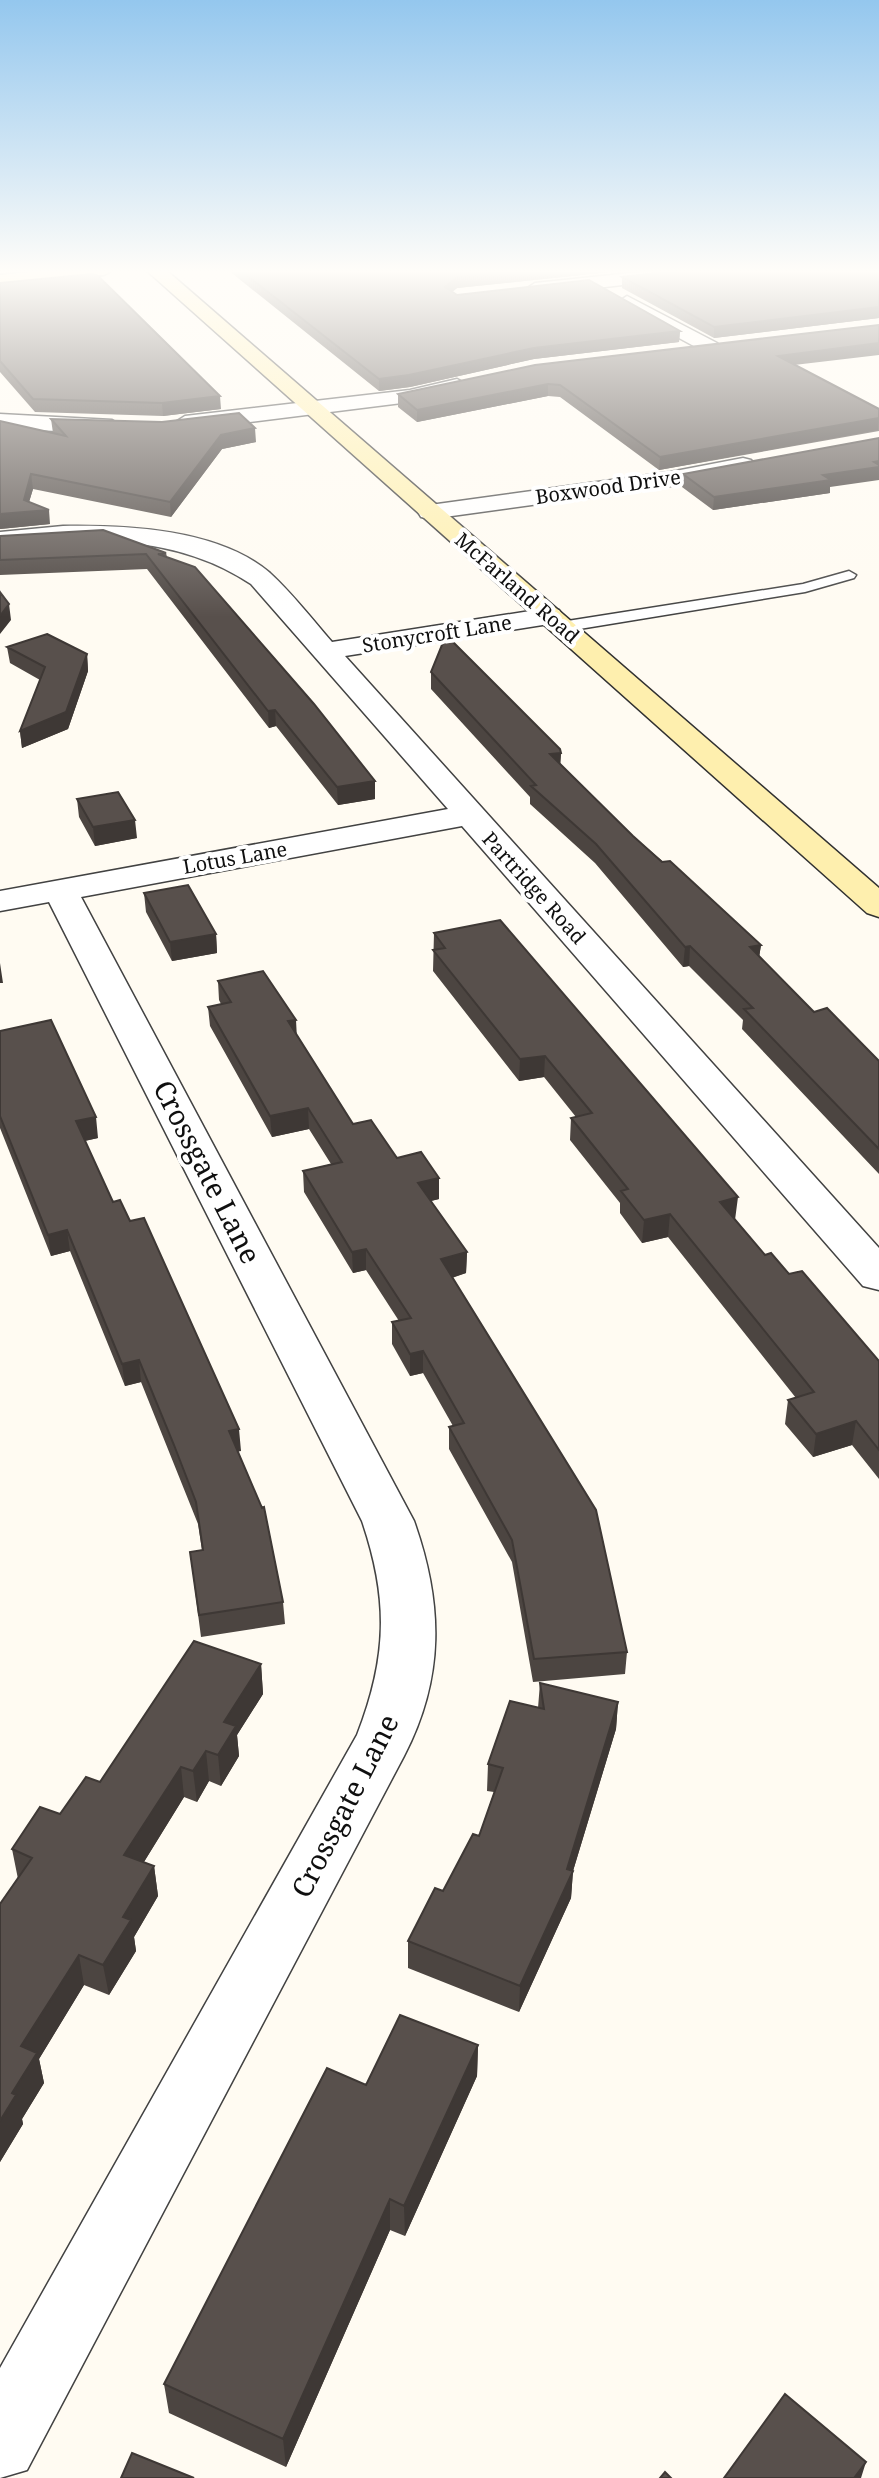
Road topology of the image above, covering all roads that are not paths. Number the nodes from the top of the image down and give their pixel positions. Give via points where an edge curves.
1 (286, 386) edge
2 (457, 386) edge
3 (311, 408) junction
4 (0, 421) edge
5 (163, 426) edge
6 (133, 427) edge
7 (763, 461) edge
8 (430, 512) junction
9 (0, 540) edge
10 (849, 575) dead end
11 (555, 622) junction
12 (326, 651) junction
13 (470, 815) junction
14 (60, 890) junction
15 (0, 901) edge
16 (879, 906) edge
17 (879, 1276) edge
18 (0, 2443) edge

1 - 3 street, McFarland Road
2 - 3 street
3 - 5 street
3 - 8 street, McFarland Road
4 - 6 street
7 - 8 street, Boxwood Drive
8 - 11 street, McFarland Road
9 - 12 street, Partridge Road via 83,534 164,540 207,550 251,570
10 - 11 lane via 805,588
11 - 12 street, Stonycroft Lane
11 - 16 street, McFarland Road
12 - 13 street, Partridge Road
13 - 14 street, Lotus Lane
13 - 17 street, Partridge Road
14 - 15 street, Lotus Lane
14 - 18 street, Crossgate Lane via 388,1521 404,1566 411,1616 408,1669 384,1740

